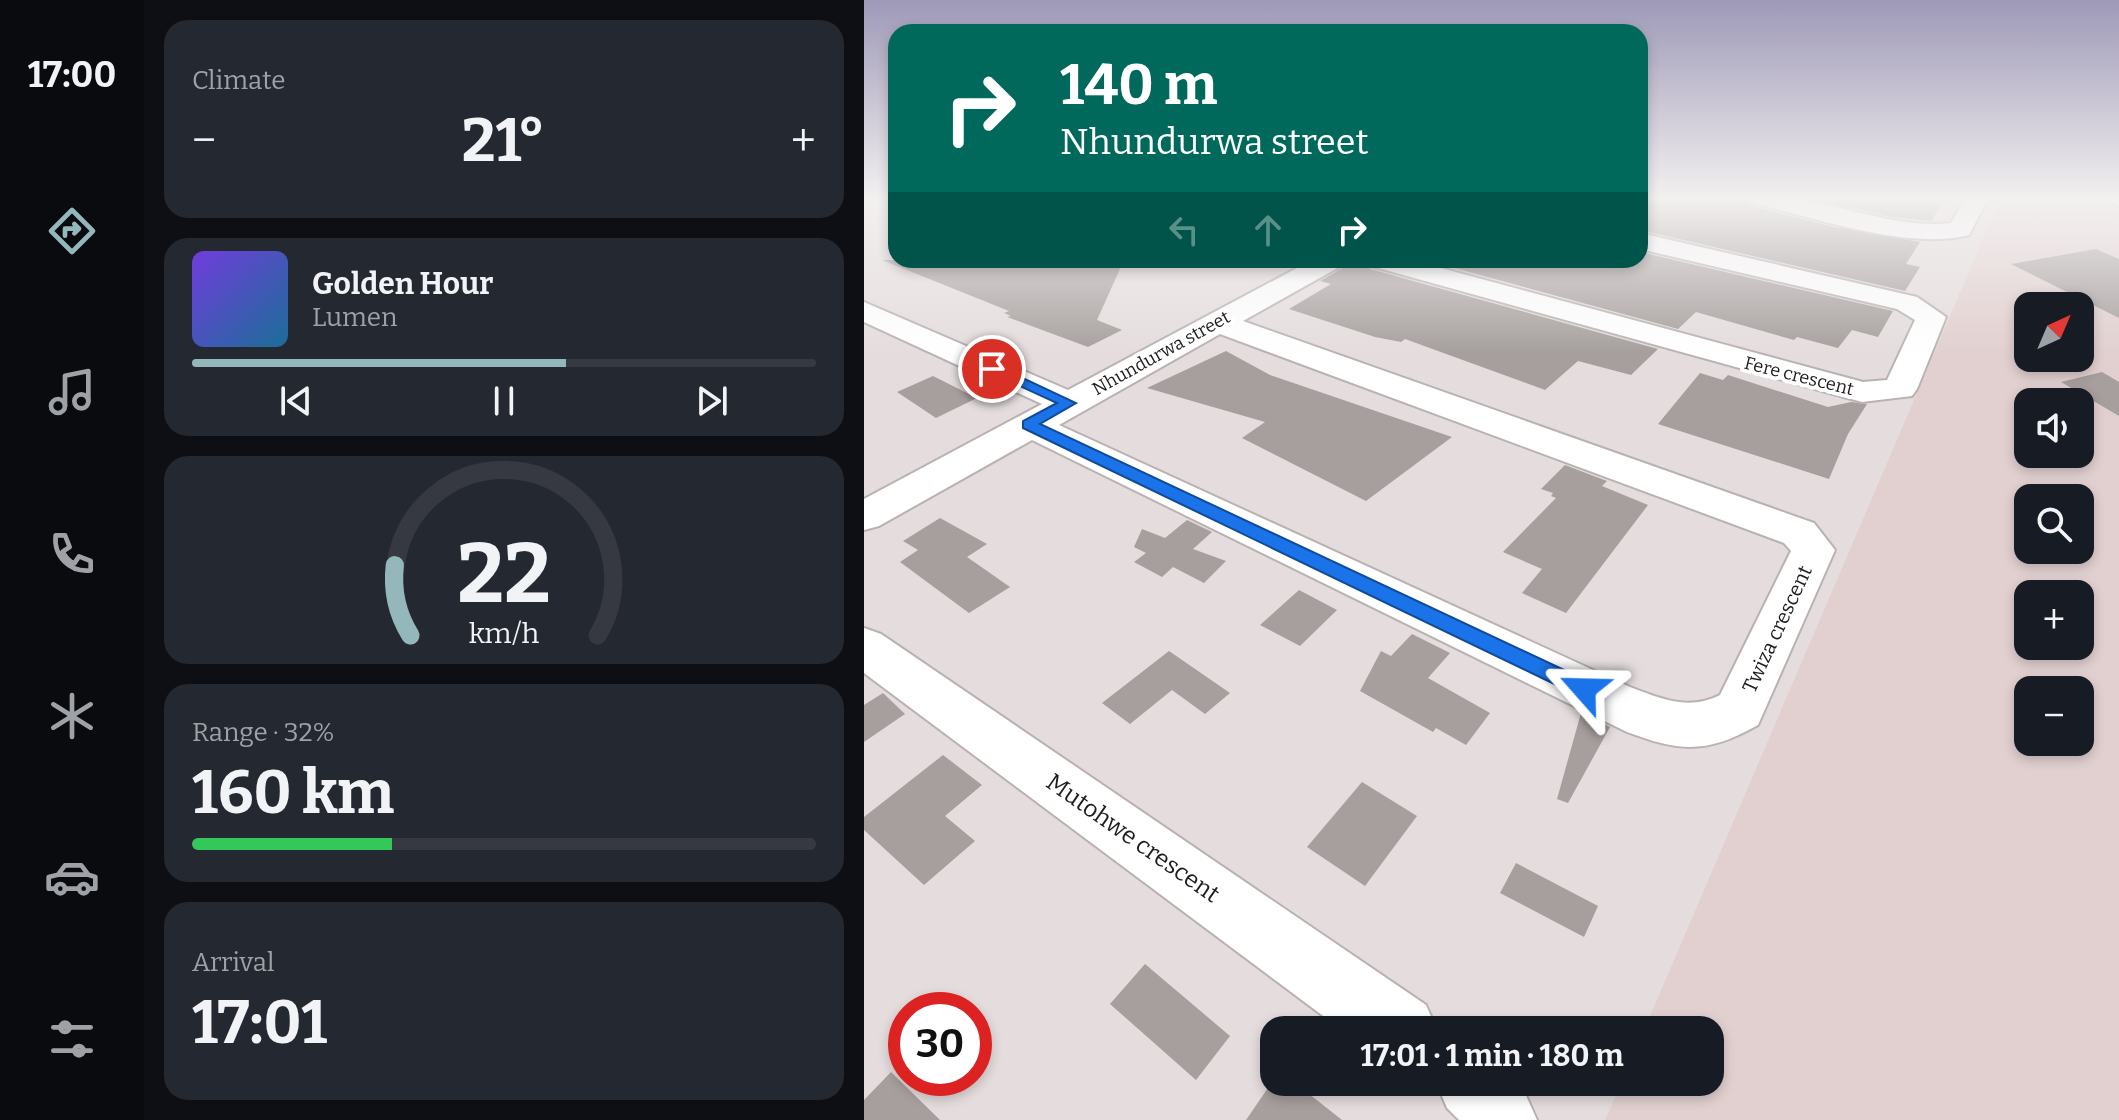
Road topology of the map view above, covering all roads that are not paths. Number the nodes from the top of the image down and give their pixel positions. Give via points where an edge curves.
1 (1676, 249) edge
2 (1317, 268) edge
3 (1409, 268) edge
4 (864, 311) edge
5 (1216, 322) junction
6 (1069, 403) junction
7 (1028, 424) junction
8 (864, 516) edge
9 (864, 647) edge
10 (1381, 1016) edge
11 (1487, 1096) edge
12 (1499, 1120) edge

1 - 3 street, Fere crescent via 1907,303 1931,317 1900,389 1862,392
2 - 5 street, Nhundurwa street
4 - 6 street
5 - 6 street, Nhundurwa street
5 - 7 street, Twiza crescent via 1799,533 1813,550 1739,710 1715,726 1676,727 1612,702
6 - 7 street, Nhundurwa street
7 - 8 street, Nhundurwa street
9 - 10 street, Mutohwe crescent
11 - 12 street

